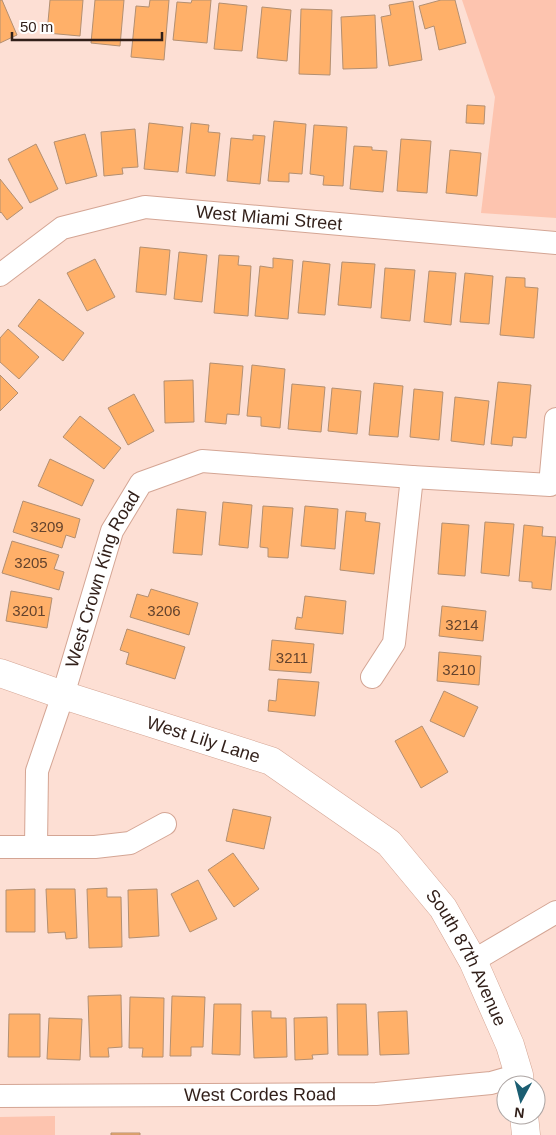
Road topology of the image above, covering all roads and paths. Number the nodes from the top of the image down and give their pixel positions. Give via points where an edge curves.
1 (556, 243) edge
2 (0, 275) edge
3 (556, 420) edge
4 (412, 478) junction
5 (0, 673) edge
6 (372, 677) dead end
7 (63, 695) junction
8 (165, 824) dead end
9 (389, 843) joint
10 (36, 846) junction
11 (0, 847) edge
12 (556, 912) edge
13 (473, 961) junction
14 (519, 1075) edge
15 (496, 1082) edge
16 (0, 1096) edge

1 - 2 street, West Miami Street via 145,207 62,228
3 - 4 street, West Crown King Road via 550,485
4 - 6 street via 394,643
4 - 7 street, West Crown King Road via 202,461 141,483 112,530
5 - 7 street, West Lily Lane
7 - 9 street, West Lily Lane via 271,761
7 - 10 street, West Crown King Road via 37,771
8 - 10 street via 130,843 95,847
9 - 13 street, South 87th Avenue via 443,908
10 - 11 street
12 - 13 street
13 - 14 street, South 87th Avenue via 510,1045
15 - 16 street, West Cordes Road via 376,1094

